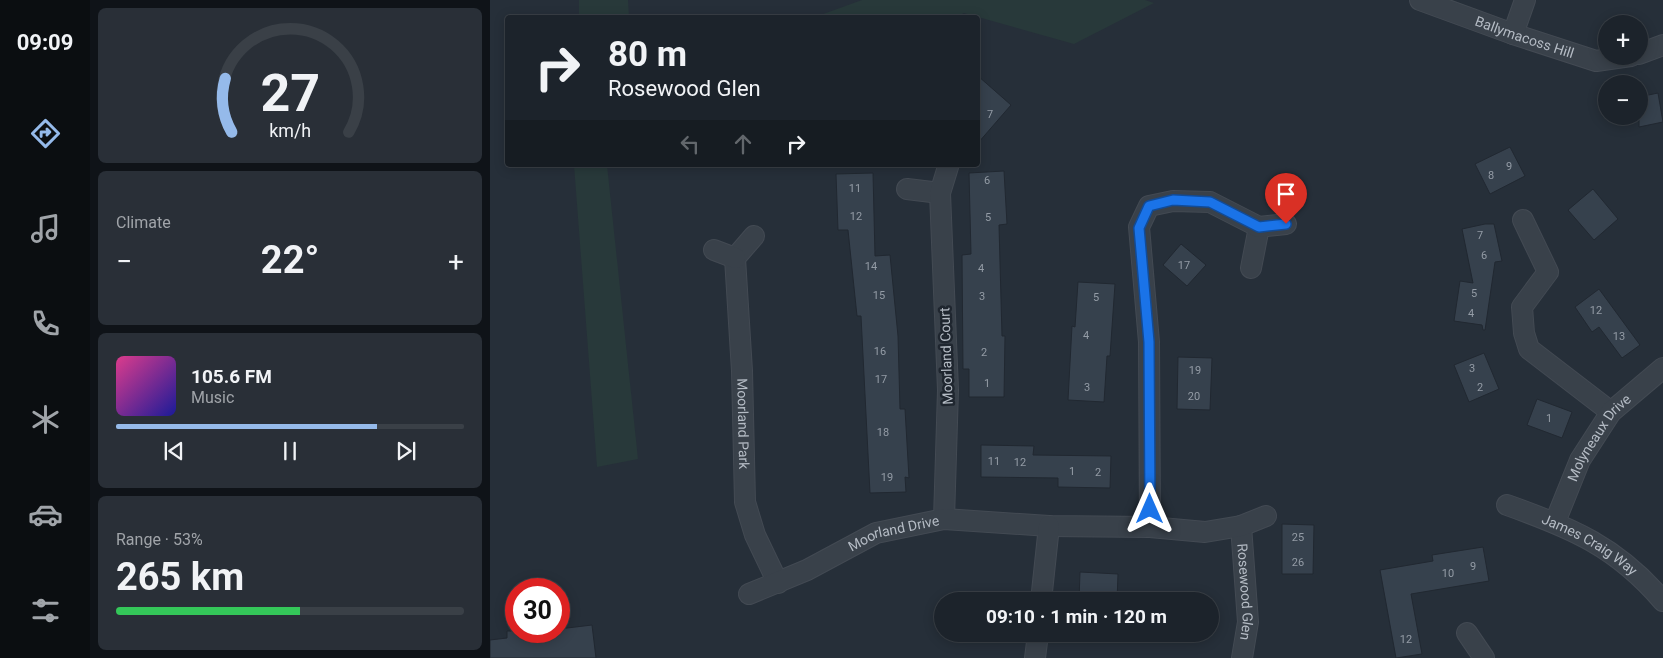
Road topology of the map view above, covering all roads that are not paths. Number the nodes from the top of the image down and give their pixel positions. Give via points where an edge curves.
1 (1420, 0) edge
2 (1525, 0) edge
3 (1513, 34) junction
4 (1663, 45) edge
5 (1648, 51) edge
6 (1598, 61) edge
7 (948, 167) dead end
8 (907, 190) dead end
9 (940, 193) junction
10 (1523, 220) dead end
11 (1286, 224) dead end
12 (1259, 227) junction
13 (754, 236) dead end
14 (714, 250) dead end
15 (735, 258) junction
16 (1251, 268) dead end
17 (1663, 368) edge
18 (1611, 412) junction
19 (1507, 505) dead end
20 (1266, 516) dead end
21 (944, 519) junction
22 (1555, 522) junction
23 (1049, 526) junction
24 (1241, 526) junction
25 (1150, 527) junction
26 (778, 583) junction
27 (1042, 592) edge
28 (749, 594) dead end
29 (1663, 601) edge
30 (1467, 633) dead end
31 (1037, 642) edge
32 (1036, 658) edge
33 (1242, 658) edge
34 (1484, 658) edge

1 - 3 street, Ballymacoss Hill
2 - 3 street
3 - 6 street, Ballymacoss Hill
4 - 5 street
7 - 9 street, Moorland Court
8 - 9 street
9 - 21 street, Moorland Court via 948,390
10 - 18 street via 1548,272 1522,307 1529,349
11 - 12 street
12 - 16 street
12 - 25 street via 1210,202 1173,200 1149,206 1139,228 1149,342
13 - 15 street
14 - 15 street
15 - 26 street, Moorland Park via 745,502 755,535
17 - 18 street, Molyneaux Drive
18 - 22 street, Molyneaux Drive via 1580,460
19 - 22 street, James Craig Way
20 - 24 street, Rosewood Glen
21 - 23 street, Moorland Drive
21 - 26 street, Moorland Drive via 876,533
22 - 29 street, James Craig Way via 1603,546 1648,583
23 - 25 street, Rosewood Glen
23 - 27 street
24 - 25 street, Rosewood Glen via 1205,532
24 - 33 street, Rosewood Glen via 1248,622
26 - 28 street, Moorland Drive
30 - 34 street
31 - 32 street

